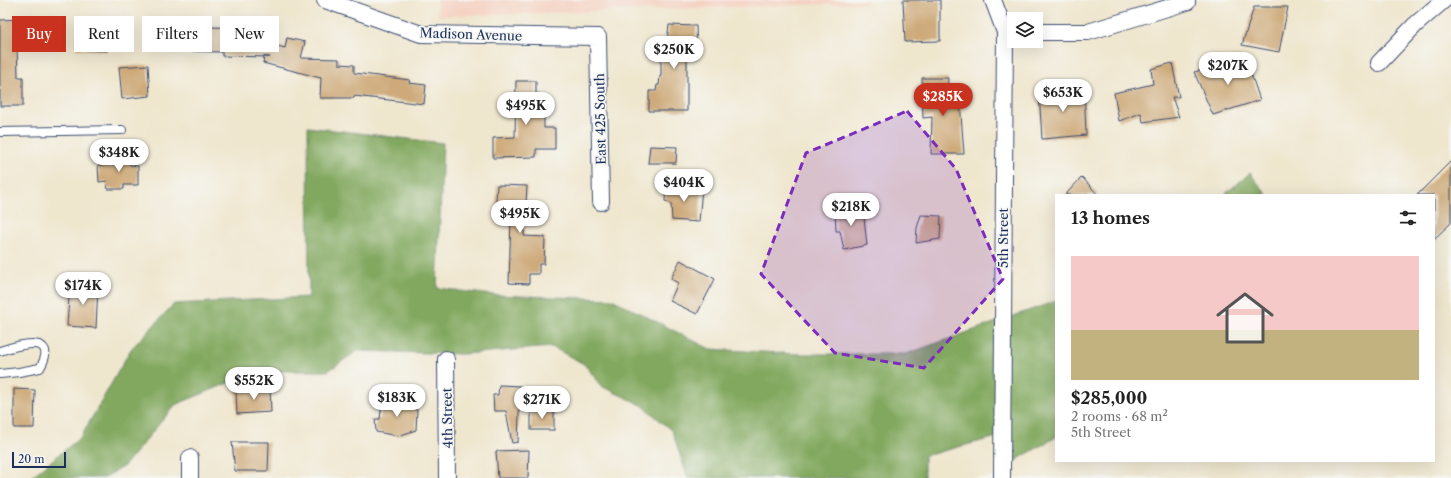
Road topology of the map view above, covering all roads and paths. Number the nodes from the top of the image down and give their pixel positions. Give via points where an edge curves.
1 (325, 0) edge
2 (993, 0) edge
3 (1444, 0) edge
4 (1187, 1) edge
5 (1007, 28) edge
6 (1043, 32) edge
7 (598, 37) joint
8 (1009, 48) edge
9 (1379, 63) dead end
10 (122, 130) dead end
11 (0, 132) edge
12 (601, 202) dead end
13 (0, 351) edge
14 (446, 359) dead end
15 (0, 374) edge
16 (190, 458) dead end
17 (190, 478) edge
18 (447, 478) edge
19 (1002, 478) edge

1 - 7 street, Madison Avenue via 421,34
2 - 5 street, 5th Street
3 - 9 street via 1415,25
4 - 6 street via 1088,32
7 - 12 street, East 425 South
8 - 19 street, 5th Street
10 - 11 lane
13 - 15 lane via 33,343 45,350 46,359 40,368
14 - 18 street, 4th Street
16 - 17 street

